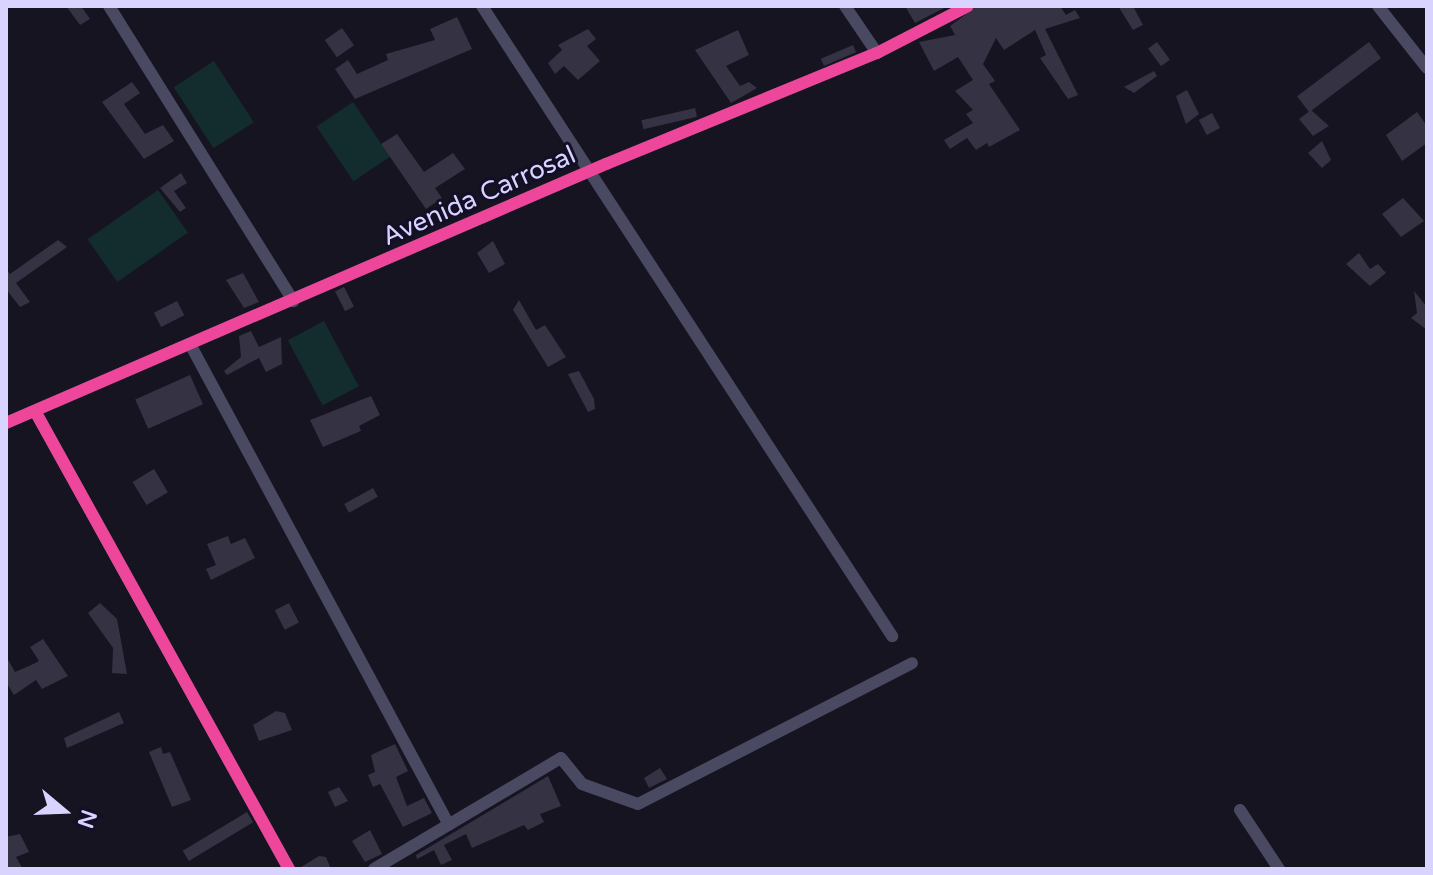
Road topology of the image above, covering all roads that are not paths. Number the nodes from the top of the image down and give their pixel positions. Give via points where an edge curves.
1 (109, 6) edge
2 (482, 6) edge
3 (845, 6) edge
4 (968, 6) edge
5 (1378, 6) edge
6 (877, 53) junction
7 (1427, 68) edge
8 (593, 170) junction
9 (293, 301) junction
10 (190, 344) junction
11 (35, 411) junction
12 (6, 423) edge
13 (892, 636) dead end
14 (912, 663) dead end
15 (1240, 810) dead end
16 (449, 825) junction
17 (289, 869) edge
18 (374, 869) edge
19 (1279, 869) edge

1 - 9 street
2 - 8 street
3 - 6 street
4 - 6 street, Avenida Carrosal
5 - 7 street
6 - 8 street, Avenida Carrosal
8 - 9 street, Avenida Carrosal
8 - 13 street
9 - 10 street, Avenida Carrosal
10 - 11 street, Avenida Carrosal
10 - 16 street
11 - 12 street, Avenida Carrosal
11 - 17 street
14 - 16 street via 638,804 582,784 561,758
15 - 19 street
16 - 18 street

